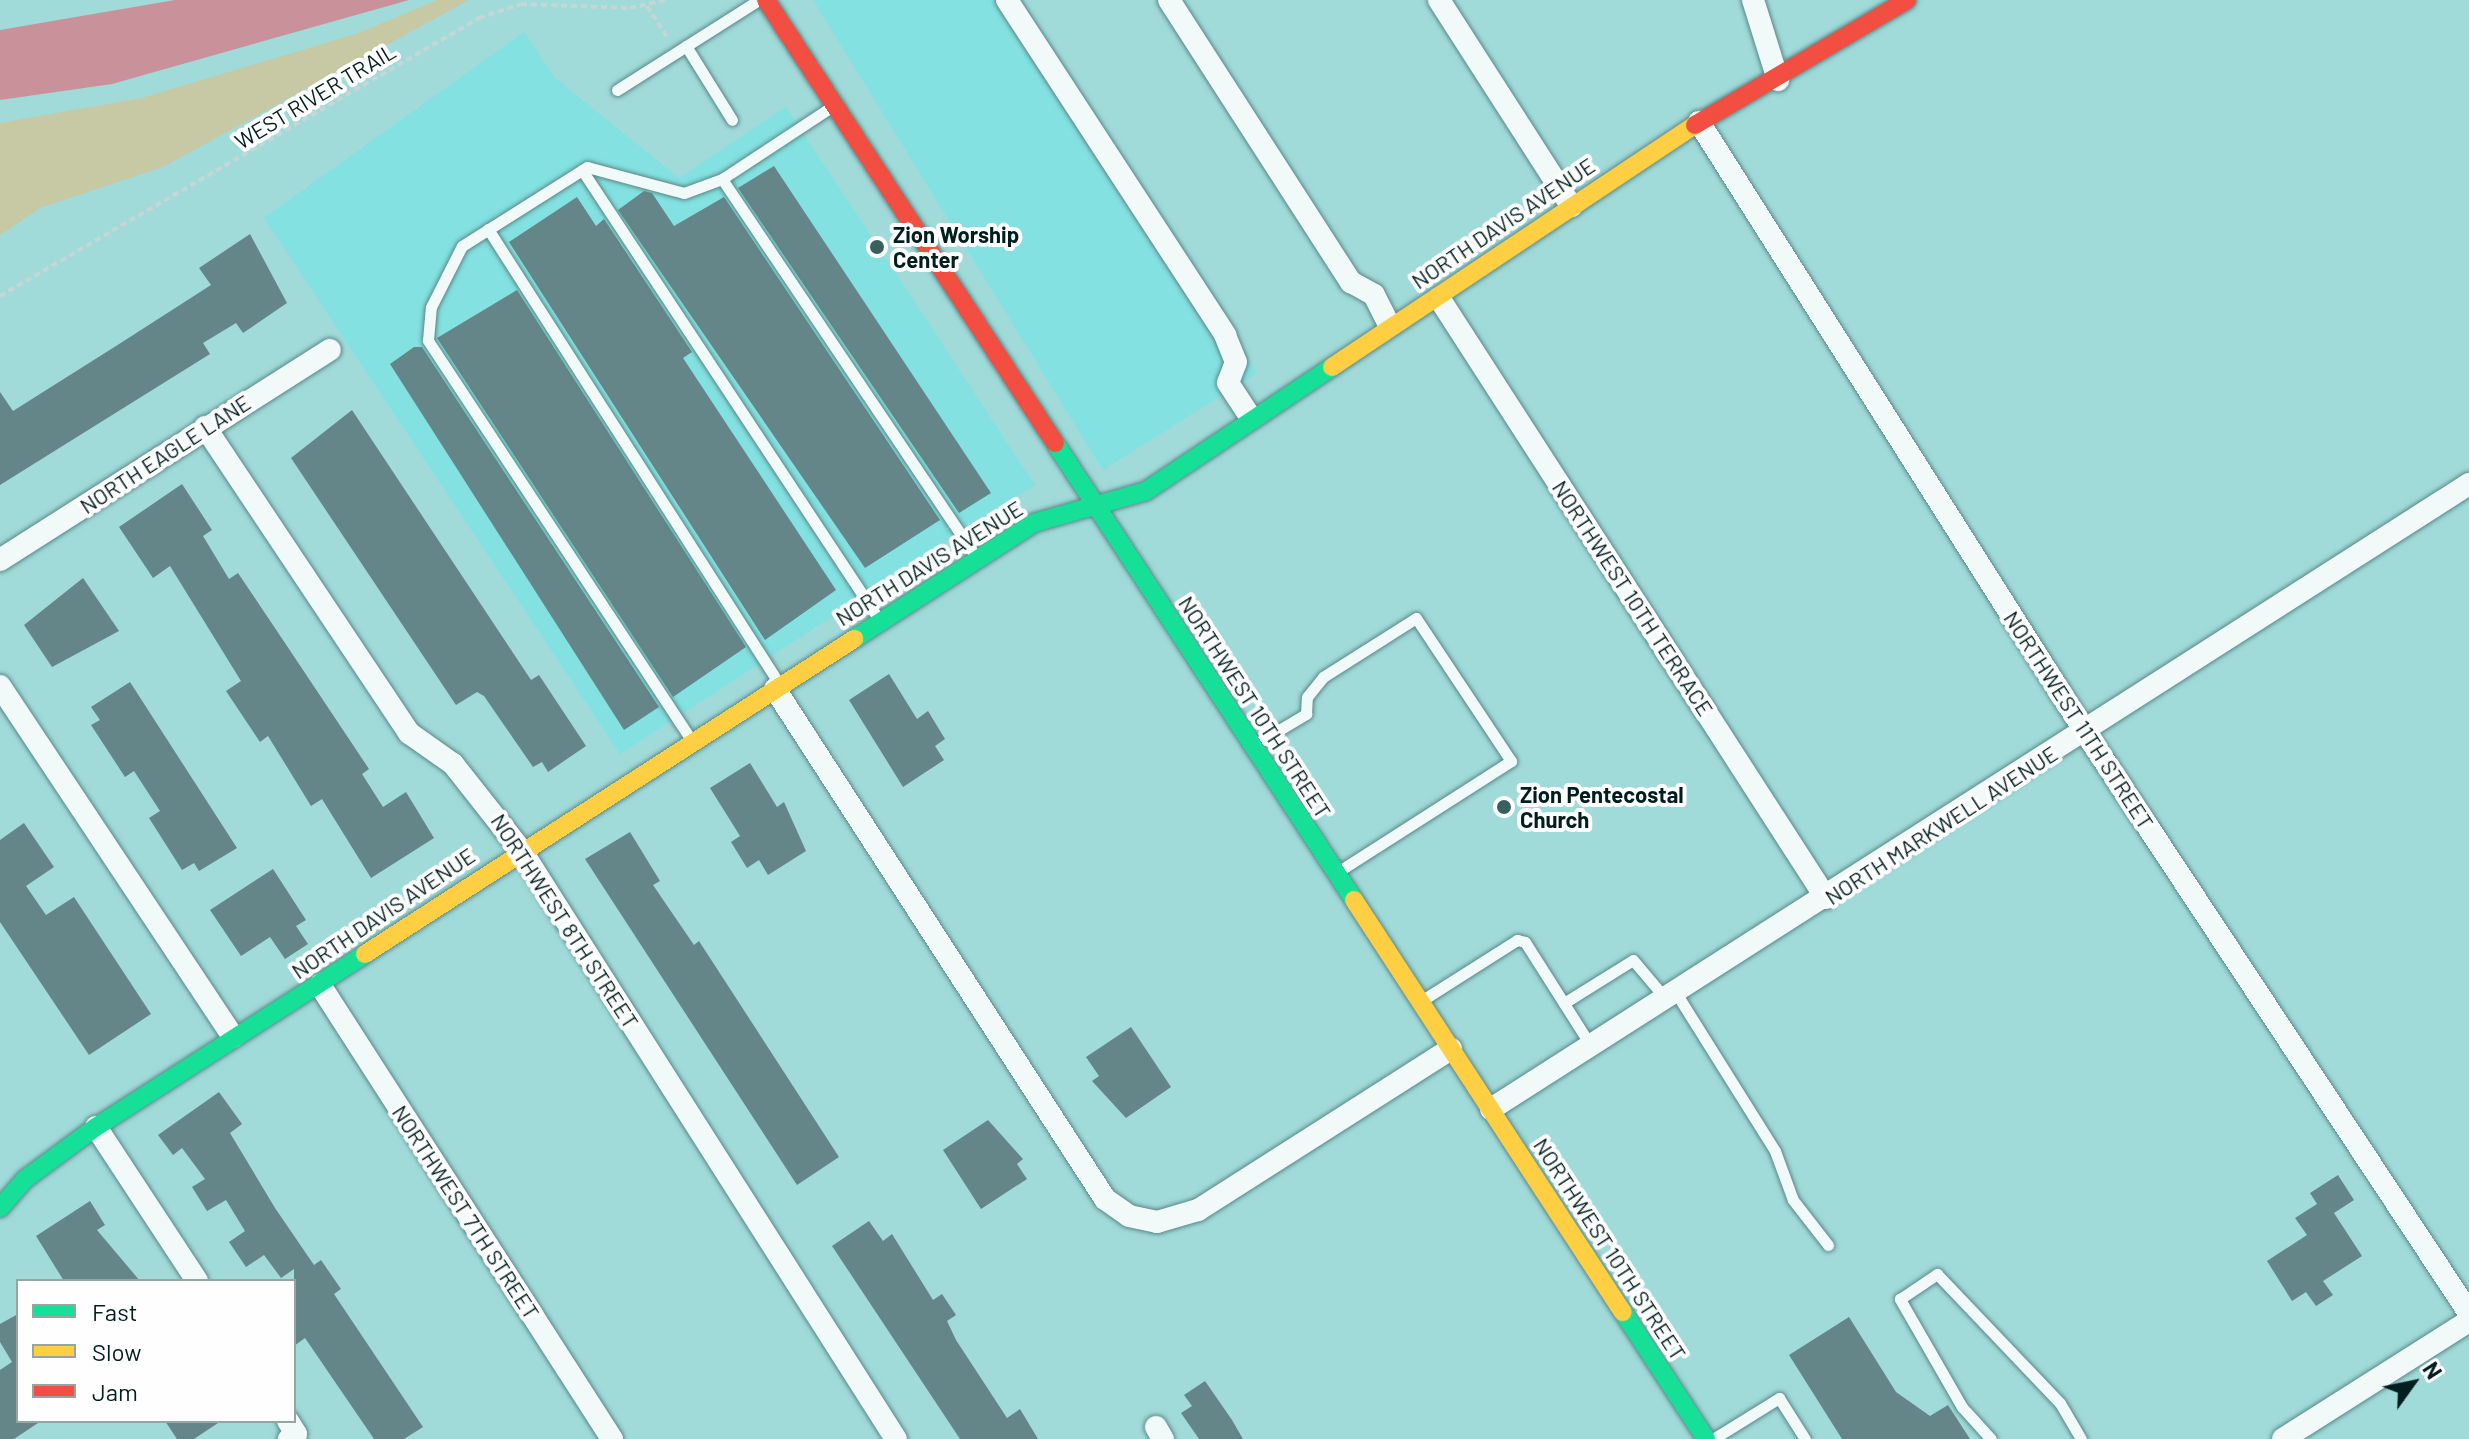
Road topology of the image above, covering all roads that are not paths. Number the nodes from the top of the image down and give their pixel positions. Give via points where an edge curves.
1 (759, 0) edge
2 (766, 0) edge
3 (1007, 0) edge
4 (1169, 0) edge
5 (1439, 0) edge
6 (1753, 0) edge
7 (1907, 0) edge
8 (681, 49) junction
9 (1778, 80) junction
10 (617, 90) dead end
11 (834, 105) junction
12 (732, 120) dead end
13 (1699, 122) junction
14 (582, 170) junction
15 (722, 179) junction
16 (1571, 206) junction
17 (488, 229) junction
18 (1439, 298) junction
19 (1389, 324) junction
20 (330, 350) dead end
21 (1251, 418) junction
22 (205, 427) junction
23 (2469, 484) edge
24 (1092, 504) junction
25 (978, 559) junction
26 (0, 560) edge
27 (880, 622) junction
28 (0, 686) edge
29 (778, 687) junction
30 (2086, 733) junction
31 (692, 742) junction
32 (1252, 747) junction
33 (521, 850) junction
34 (1336, 873) junction
35 (1826, 898) junction
36 (320, 985) junction
37 (1671, 996) junction
38 (1420, 1002) junction
39 (1564, 1003) junction
40 (233, 1037) junction
41 (1591, 1046) junction
42 (1451, 1049) junction
43 (1491, 1109) junction
44 (96, 1127) junction
45 (0, 1208) edge
46 (1828, 1245) dead end
47 (196, 1279) edge
48 (2469, 1313) edge
49 (2469, 1321) edge
50 (612, 1439) edge
51 (896, 1439) edge
52 (1706, 1439) edge
53 (1713, 1439) edge
54 (1805, 1439) edge
55 (1991, 1439) edge
56 (2081, 1439) edge
57 (2283, 1439) edge

1 - 8 lane
2 - 11 street, NORTHWEST 10TH STREET
3 - 21 street via 1225,335 1236,362 1228,383
4 - 19 street via 1351,282 1374,295
5 - 16 street
6 - 9 street
7 - 9 street, NORTH DAVIS AVENUE
8 - 10 lane
8 - 12 lane
9 - 13 street, NORTH DAVIS AVENUE
11 - 15 lane
11 - 24 street, NORTHWEST 10TH STREET
13 - 16 street, NORTH DAVIS AVENUE
13 - 30 street, NORTHWEST 11TH STREET
14 - 15 lane via 684,193
14 - 17 lane
14 - 27 lane
15 - 25 lane
16 - 18 street, NORTH DAVIS AVENUE
17 - 29 lane
17 - 31 lane via 462,246 431,307 428,340
18 - 19 street, NORTH DAVIS AVENUE
18 - 35 street, NORTHWEST 10TH TERRACE
19 - 21 street, NORTH DAVIS AVENUE
20 - 22 street, NORTH EAGLE LANE
21 - 24 street, NORTH DAVIS AVENUE via 1146,491
22 - 26 street, NORTH EAGLE LANE
22 - 33 street, NORTHWEST 8TH STREET via 409,733 453,764
23 - 30 street, NORTH MARKWELL AVENUE
24 - 25 street, NORTH DAVIS AVENUE via 1034,523
24 - 32 street, NORTHWEST 10TH STREET
25 - 27 street, NORTH DAVIS AVENUE
27 - 29 street, NORTH DAVIS AVENUE
28 - 40 street
29 - 31 street, NORTH DAVIS AVENUE
29 - 42 street via 1105,1199 1129,1216 1157,1222 1198,1210
30 - 35 street, NORTH MARKWELL AVENUE
30 - 48 street, NORTHWEST 11TH STREET
31 - 33 street, NORTH DAVIS AVENUE
32 - 34 street, NORTHWEST 10TH STREET
32 - 34 lane via 1306,714 1307,697 1323,677 1416,618 1511,761
33 - 36 street, NORTH DAVIS AVENUE
33 - 51 street, NORTHWEST 8TH STREET
34 - 38 street, NORTHWEST 10TH STREET
35 - 37 street, NORTH MARKWELL AVENUE
36 - 40 street, NORTH DAVIS AVENUE
36 - 50 street, NORTHWEST 7TH STREET
37 - 39 lane via 1633,960
37 - 41 street, NORTH MARKWELL AVENUE
37 - 46 lane via 1775,1151 1793,1200
38 - 39 lane via 1517,940 1525,942
38 - 42 street, NORTHWEST 10TH STREET
39 - 41 lane
40 - 44 street, NORTH DAVIS AVENUE
41 - 43 street, NORTH MARKWELL AVENUE
42 - 43 street, NORTHWEST 10TH STREET
43 - 52 street, NORTHWEST 10TH STREET
44 - 45 street, NORTH DAVIS AVENUE via 24,1180
44 - 47 street
49 - 57 street
53 - 54 lane via 1779,1398
55 - 56 lane via 1962,1407 1900,1299 1937,1274 2060,1403

